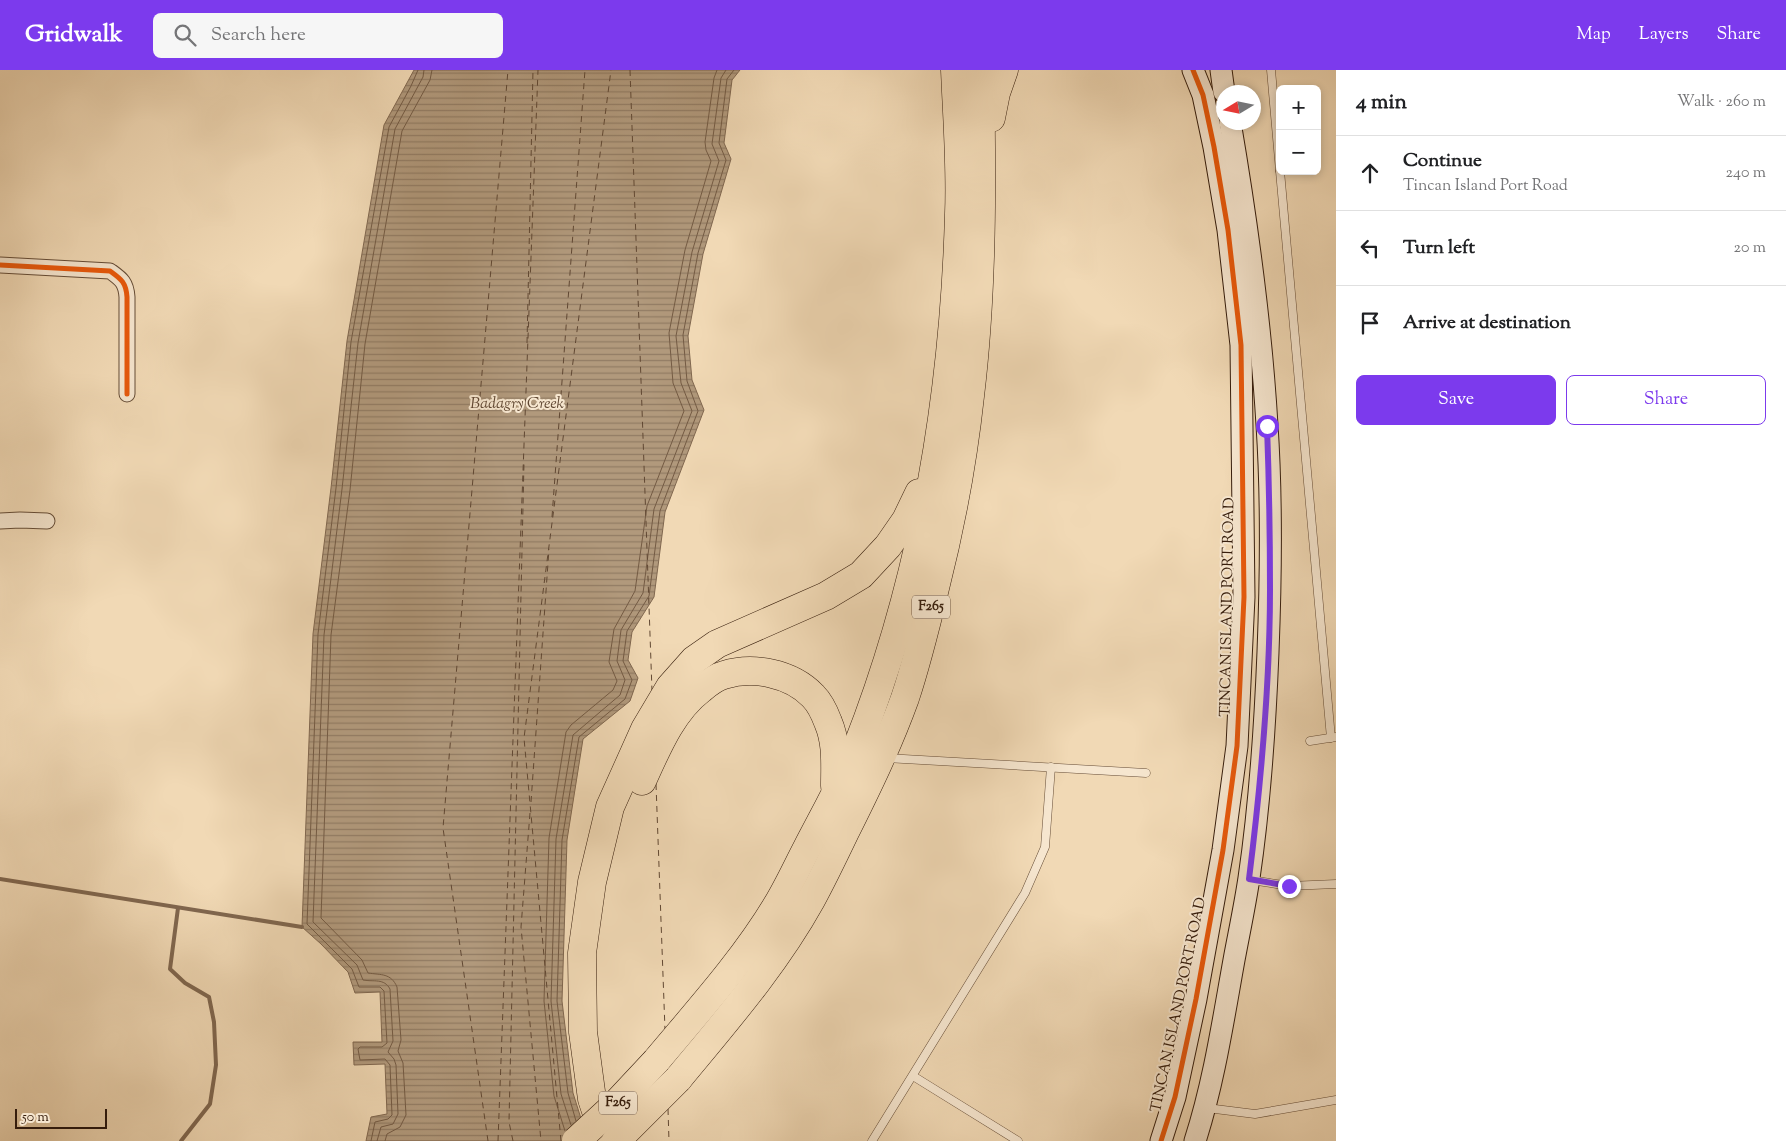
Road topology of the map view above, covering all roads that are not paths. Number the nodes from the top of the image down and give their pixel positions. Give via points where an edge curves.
1 (955, 70) edge
2 (980, 70) edge
3 (1004, 70) edge
4 (1193, 70) edge
5 (1222, 70) edge
6 (1270, 70) edge
7 (1223, 85) edge
8 (1231, 130) edge
9 (1276, 131) edge
10 (982, 164) junction
11 (1280, 175) edge
12 (0, 265) edge
13 (127, 394) dead end
14 (935, 463) junction
15 (0, 521) edge
16 (47, 521) dead end
17 (1334, 737) edge
18 (1310, 741) dead end
19 (882, 758) junction
20 (1051, 767) junction
21 (1146, 773) dead end
22 (835, 794) junction
23 (1249, 879) junction
24 (1336, 884) edge
25 (913, 1076) junction
26 (1336, 1100) edge
27 (1205, 1108) junction
28 (576, 1141) edge
29 (606, 1141) edge
30 (616, 1141) edge
31 (623, 1141) edge
32 (872, 1141) edge
33 (1018, 1141) edge
34 (1161, 1141) edge
35 (1195, 1141) edge

1 - 14 highway, F265 via 959,195 957,276
2 - 10 highway, F265
3 - 10 highway via 996,93
4 - 34 street, TINCAN ISLAND PORT ROAD via 1203,95 1214,147 1228,230 1241,345 1244,597 1237,746 1223,850 1175,1097
5 - 7 street
6 - 9 lane
8 - 23 street via 1251,258 1267,426 1270,591 1266,707
10 - 19 highway, F265 via 978,304 971,395 959,478 926,624 905,697
11 - 17 lane
12 - 13 street via 110,270 122,280 127,297
14 - 22 highway, F265 via 889,656 856,749
14 - 29 highway via 906,520 888,546 861,575 826,596 717,644 694,660 670,688 645,729 610,807 592,882 582,953 583,1032 592,1099
15 - 16 street
17 - 18 lane
19 - 20 lane
19 - 30 highway, F265, bridge via 811,901 771,963 678,1079
20 - 21 lane
20 - 25 lane via 1044,847 1025,893
22 - 28 highway, F265, bridge via 763,927 656,1061 614,1107
22 - 31 highway via 835,743 828,721 813,696 793,681 772,673 750,671 722,675 679,710 654,755 620,831 604,906 598,968 600,1035 606,1083
23 - 24 lane via 1289,886
23 - 27 street
25 - 32 lane
25 - 33 lane
26 - 27 lane via 1255,1114
27 - 35 street

